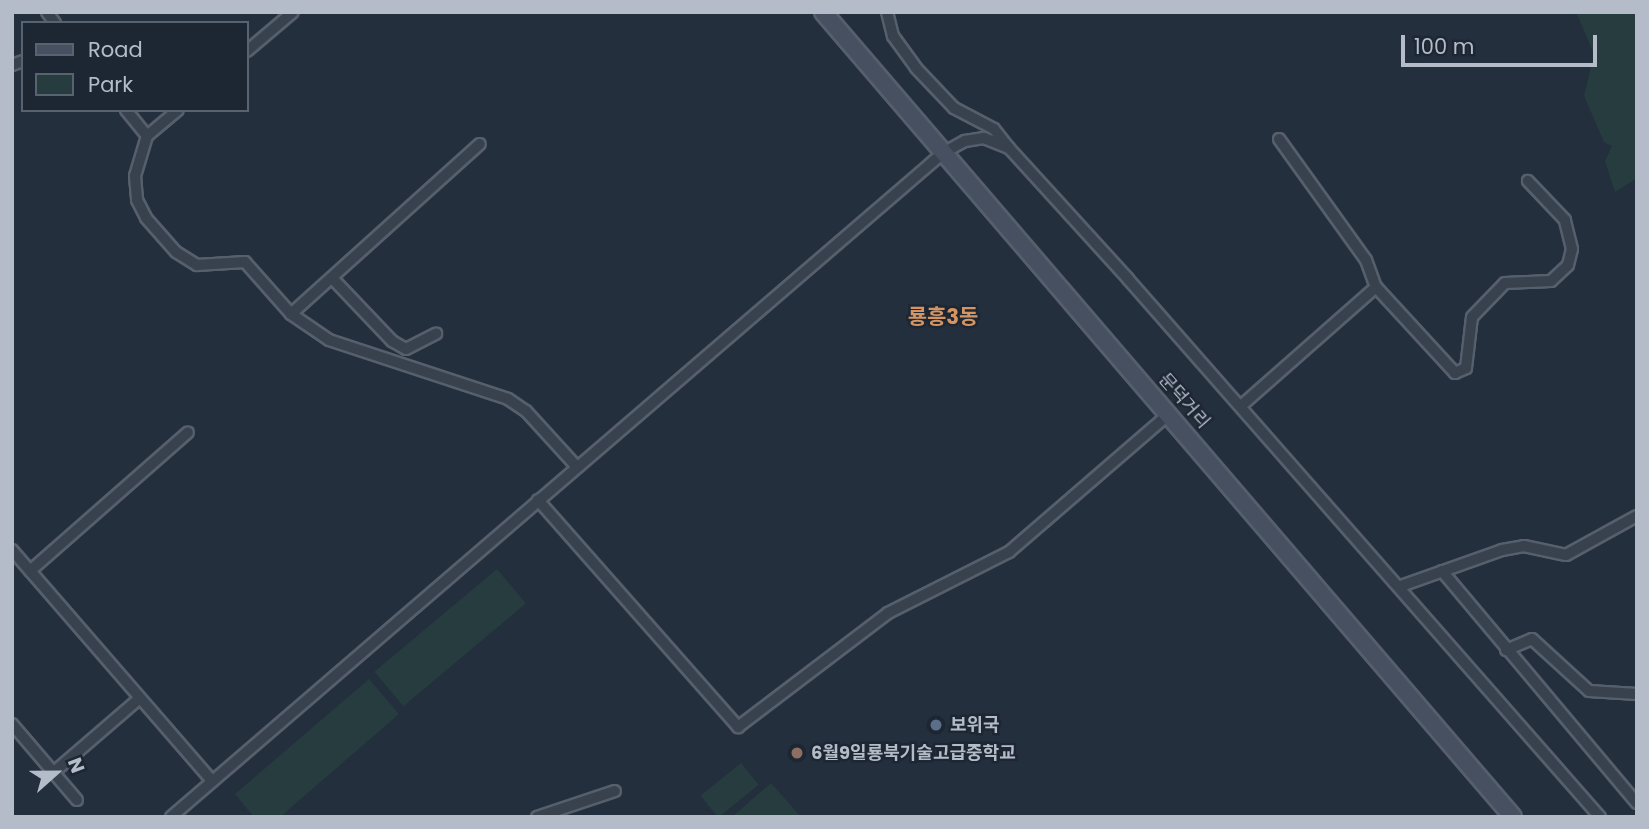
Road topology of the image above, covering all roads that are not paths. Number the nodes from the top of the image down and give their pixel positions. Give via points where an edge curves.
1 (293, 12) edge
2 (823, 12) edge
3 (887, 12) edge
4 (248, 50) edge
5 (128, 112) edge
6 (176, 112) edge
7 (147, 136) junction
8 (1279, 139) dead end
9 (480, 144) dead end
10 (1009, 148) junction
11 (943, 153) junction
12 (1528, 181) dead end
13 (333, 279) junction
14 (1377, 287) junction
15 (291, 314) junction
16 (436, 334) dead end
17 (1241, 406) junction
18 (1169, 414) junction
19 (188, 432) dead end
20 (577, 467) junction
21 (538, 500) junction
22 (1637, 516) edge
23 (12, 550) edge
24 (30, 571) junction
25 (1441, 571) junction
26 (1401, 586) junction
27 (1506, 650) junction
28 (1637, 694) edge
29 (140, 698) junction
30 (12, 724) edge
31 (54, 772) junction
32 (212, 781) junction
33 (615, 791) dead end
34 (77, 800) dead end
35 (1637, 803) edge
36 (171, 817) edge
37 (537, 817) edge
38 (1513, 817) edge
39 (1600, 817) edge

1 - 4 street
2 - 11 main road, 문덕거리
3 - 10 street via 893,36 916,68 954,108 994,129
5 - 7 street
6 - 7 street
7 - 15 street via 135,176 137,200 146,218 176,252 197,265 214,267 236,261 251,265
8 - 14 street via 1366,260 1367,272
9 - 13 street
10 - 11 street via 984,138 965,141
10 - 17 street
11 - 18 main road, 문덕거리
11 - 20 street
12 - 14 street via 1565,220 1572,249 1568,265 1551,281 1505,283 1476,311 1462,373 1455,373
13 - 15 street
13 - 16 street via 392,341 406,349 416,348
14 - 17 street
15 - 20 street via 329,340 508,399 526,411
17 - 26 street
18 - 21 street via 1009,552 888,613 738,727
18 - 38 main road, 문덕거리
19 - 24 street
20 - 21 street
21 - 32 street
22 - 25 street via 1566,555 1524,546
23 - 24 street
24 - 29 street
25 - 26 street
25 - 27 street
26 - 39 street
27 - 28 street via 1532,639 1590,691
27 - 35 street
29 - 31 street
29 - 32 street
30 - 31 street
31 - 34 street
32 - 36 street
33 - 37 street

